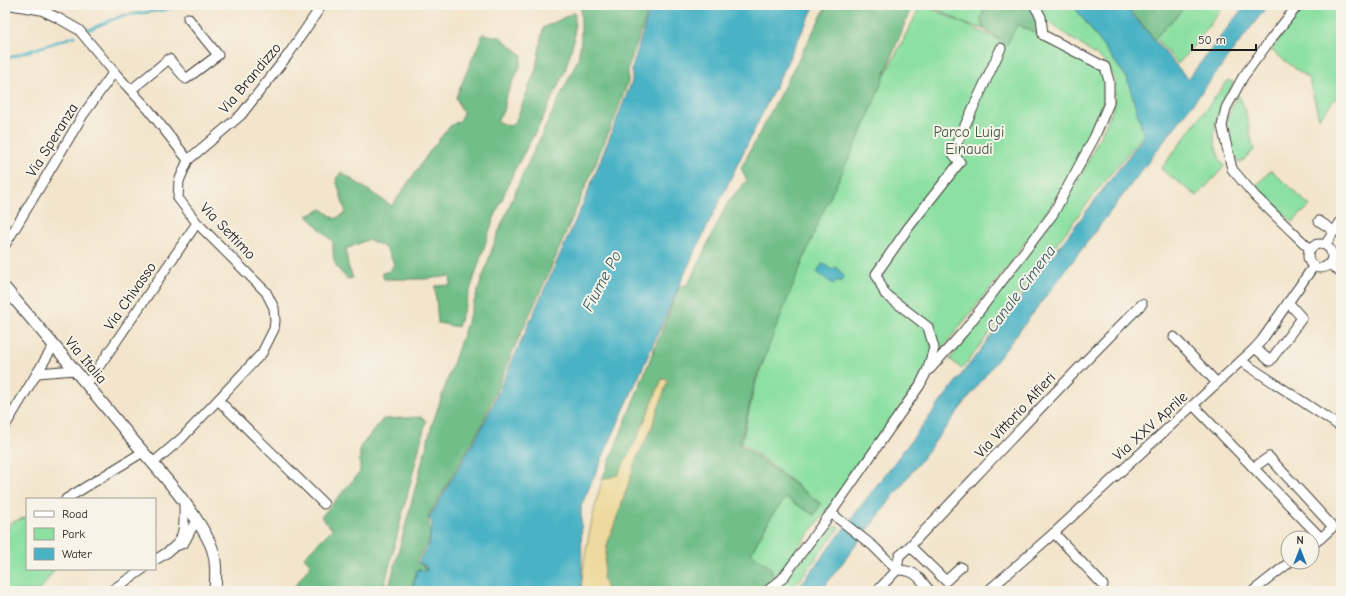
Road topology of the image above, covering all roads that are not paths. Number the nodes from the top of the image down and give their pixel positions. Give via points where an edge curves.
1 (11, 5) edge
2 (322, 5) edge
3 (1034, 5) edge
4 (1298, 5) edge
5 (188, 18) dead end
6 (1001, 48) dead end
7 (114, 72) junction
8 (131, 90) junction
9 (188, 160) junction
10 (1319, 221) dead end
11 (1341, 221) edge
12 (197, 223) junction
13 (1334, 231) junction
14 (5, 245) edge
15 (1325, 245) junction
16 (1310, 249) junction
17 (1329, 264) junction
18 (1313, 267) junction
19 (1341, 272) edge
20 (5, 288) edge
21 (1288, 302) junction
22 (1142, 304) dead end
23 (1174, 337) dead end
24 (54, 345) junction
25 (1255, 348) junction
26 (1241, 361) junction
27 (75, 370) junction
28 (927, 371) junction
29 (37, 373) junction
30 (1218, 383) junction
31 (87, 384) junction
32 (218, 400) junction
33 (1193, 405) junction
34 (5, 426) edge
35 (1341, 428) edge
36 (143, 452) junction
37 (153, 463) junction
38 (1253, 468) junction
39 (1300, 491) junction
40 (68, 498) edge
41 (184, 502) junction
42 (1287, 503) junction
43 (324, 504) dead end
44 (831, 513) junction
45 (198, 523) junction
46 (1054, 533) junction
47 (1321, 538) joint
48 (175, 546) junction
49 (910, 546) junction
50 (156, 559) edge
51 (961, 567) dead end
52 (141, 570) edge
53 (896, 570) junction
54 (1280, 570) edge
55 (1103, 585) dead end
56 (111, 591) edge
57 (215, 591) edge
58 (767, 591) edge
59 (877, 591) edge
60 (930, 591) edge
61 (988, 591) edge
62 (1253, 591) edge

1 - 7 street via 41,10 79,30
2 - 9 street, Via Brandizzo via 288,55 241,115
3 - 28 street via 1041,17 1043,35 1105,67 1109,80 1109,103 1094,138 1053,214 964,331
4 - 16 street via 1243,77 1226,108 1222,126 1232,169 1255,196
5 - 8 street via 218,55 186,79 169,59
6 - 28 street via 955,147 953,154 960,162 876,274 885,294 928,327 934,348
7 - 8 street
7 - 14 street, Via Speranza via 83,115
8 - 9 street
9 - 12 street, Via Settimo via 179,181 178,198
10 - 13 street
11 - 13 street
12 - 31 street, Via Chivasso
12 - 32 street, Via Settimo via 266,292 274,308 274,329 262,353
13 - 15 street
15 - 16 street via 1318,244
15 - 17 street via 1332,254
16 - 18 street via 1308,260
17 - 18 street via 1320,269
17 - 19 street
18 - 21 street, Via XXV Aprile
20 - 24 street, Via Italia
21 - 25 street, Via XXV Aprile
21 - 25 street via 1302,318 1270,361
22 - 49 street, Via Vittorio Alfieri via 1061,385
23 - 30 street
24 - 27 street, Via Italia
24 - 29 street
25 - 26 street, Via XXV Aprile
26 - 30 street, Via XXV Aprile
26 - 35 street
27 - 29 street
27 - 31 street, Via Italia
28 - 44 street via 920,385
29 - 34 street
30 - 33 street, Via XXV Aprile
31 - 36 street, Via Italia
32 - 37 street, Via Settimo via 182,438
32 - 43 street
33 - 38 street
33 - 46 street, Via XXV Aprile
36 - 37 street, Via Italia
36 - 40 street
37 - 41 street
38 - 39 street via 1269,457
38 - 42 street
39 - 42 street
39 - 47 street via 1333,527
41 - 45 street
41 - 48 street via 183,529
42 - 47 street
44 - 53 street via 867,541
44 - 58 street via 782,579
45 - 48 street via 192,528 184,543
45 - 57 street via 211,544 216,573
46 - 55 street
46 - 61 street, Via XXV Aprile
48 - 50 street
49 - 51 street via 946,580
49 - 53 street, Via Vittorio Alfieri via 899,556
52 - 56 street
53 - 59 street, Via Vittorio Alfieri
53 - 60 street via 907,570 915,574
54 - 62 street

